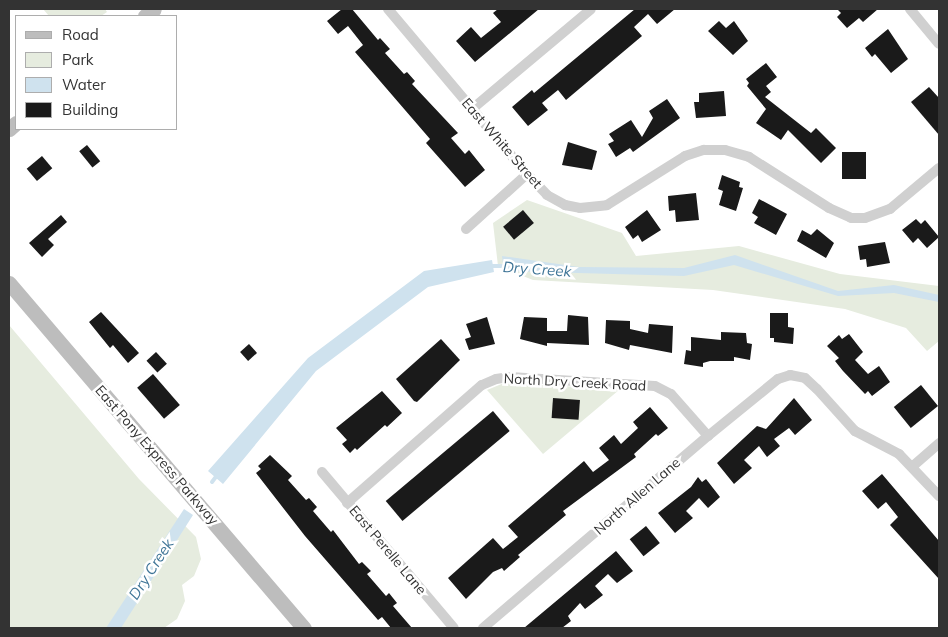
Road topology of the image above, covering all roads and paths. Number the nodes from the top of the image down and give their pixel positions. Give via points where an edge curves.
1 (388, 9) edge
2 (591, 9) edge
3 (910, 9) edge
4 (939, 44) edge
5 (472, 109) junction
6 (939, 168) edge
7 (527, 174) junction
8 (466, 229) dead end
9 (9, 283) edge
10 (708, 436) junction
11 (939, 443) edge
12 (913, 466) junction
13 (322, 472) dead end
14 (939, 496) edge
15 (348, 502) junction
16 (304, 628) edge
17 (454, 628) edge
18 (483, 628) edge

1 - 5 street, East White Street
2 - 5 street
3 - 4 street
5 - 7 street, East White Street
6 - 7 street, East White Street via 878,215 851,218 807,195 749,157 725,150 704,150 685,156 607,204 593,207 580,208 556,200
7 - 8 street
9 - 16 street, East Pony Express Parkway
10 - 12 street, North Allen Lane via 778,380 798,376 817,388 852,428 899,454
10 - 15 street, North Dry Creek Road via 671,394 656,386 510,377 496,379 482,385
10 - 18 street, North Allen Lane
11 - 12 street
12 - 14 street
13 - 15 street, East Perelle Lane
15 - 17 street, East Perelle Lane

